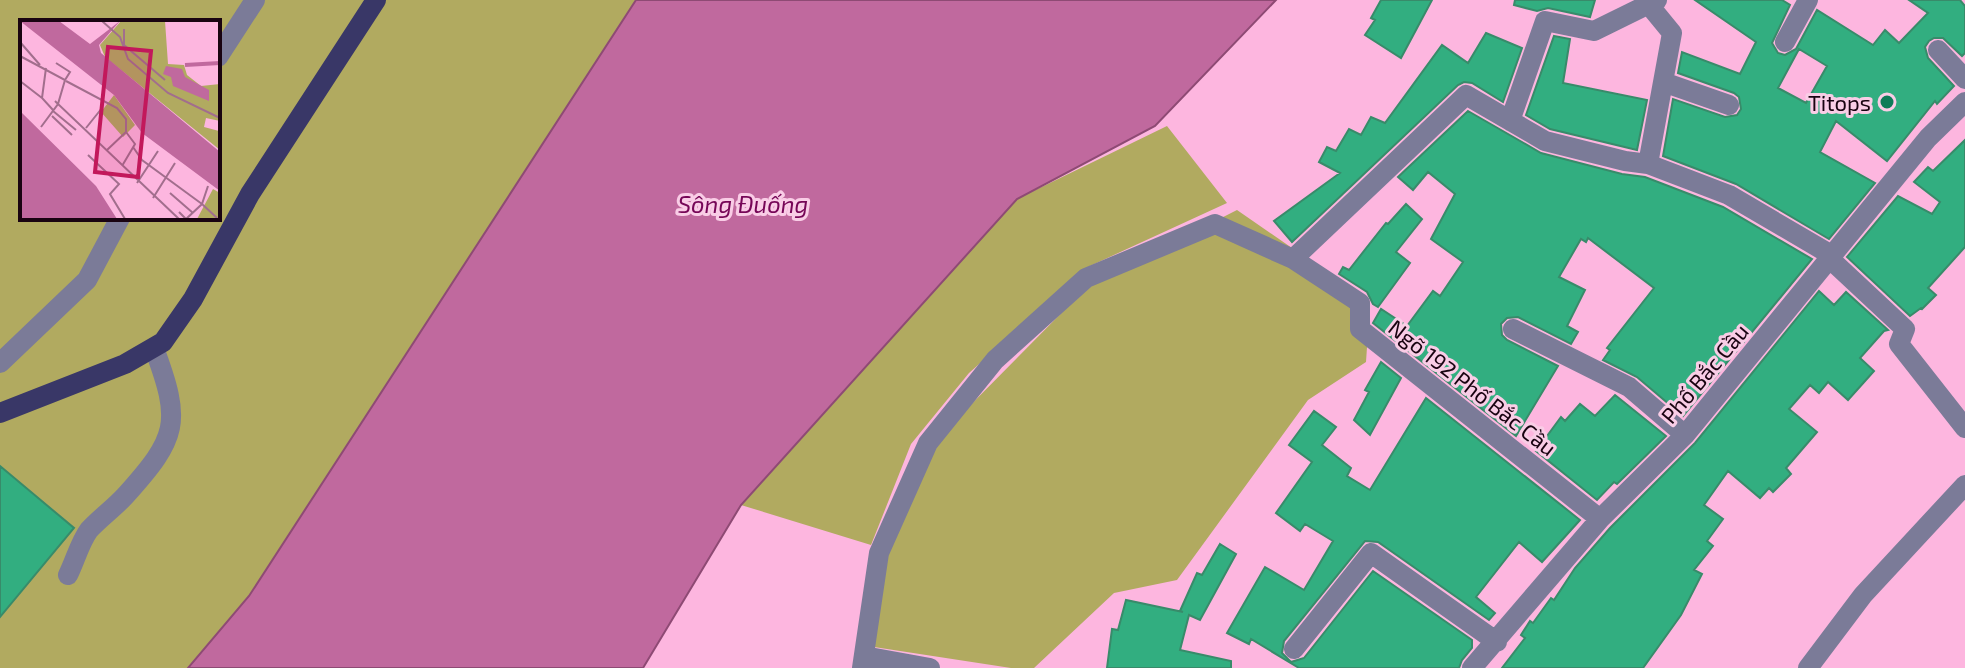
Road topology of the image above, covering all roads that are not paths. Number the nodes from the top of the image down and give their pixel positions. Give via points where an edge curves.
1 (255, 0) edge
2 (376, 0) edge
3 (1808, 0) edge
4 (1653, 3) edge
5 (1785, 42) dead end
6 (1938, 50) dead end
7 (220, 54) edge
8 (1965, 79) edge
9 (1663, 82) junction
10 (1965, 102) edge
11 (1729, 105) dead end
12 (1510, 121) junction
13 (1648, 164) junction
14 (119, 220) edge
15 (1831, 258) junction
16 (1293, 259) junction
17 (1513, 329) dead end
18 (154, 348) junction
19 (0, 363) edge
20 (0, 413) edge
21 (1965, 428) edge
22 (1685, 435) junction
23 (1965, 485) edge
24 (1600, 519) junction
25 (68, 575) dead end
26 (1497, 642) junction
27 (1294, 649) dead end
28 (863, 662) edge
29 (930, 668) edge
30 (1472, 668) edge
31 (1808, 668) edge

1 - 7 street
2 - 18 main road via 250,194 193,299
3 - 5 street
4 - 9 street via 1672,33
4 - 12 street via 1594,31 1545,21
6 - 8 street
9 - 11 street
9 - 13 street
10 - 15 street, Phố Bắc Cầu via 1928,138
12 - 13 street via 1545,141
12 - 16 street via 1466,95
13 - 15 street via 1729,195
14 - 19 street via 87,280
15 - 21 street via 1905,329 1899,344
15 - 22 street, Phố Bắc Cầu
16 - 24 street, Ngõ 192 Phố Bắc Cầu via 1360,303 1360,329
16 - 28 street via 1215,224 1086,278 995,360 928,443 879,553
17 - 22 street via 1629,387
18 - 20 main road
18 - 25 street via 172,407 168,442 125,496 87,532
22 - 24 street, Phố Bắc Cầu
23 - 31 street via 1863,595
24 - 26 street, Phố Bắc Cầu
26 - 27 street via 1371,553
26 - 30 street, Phố Bắc Cầu
28 - 29 street

